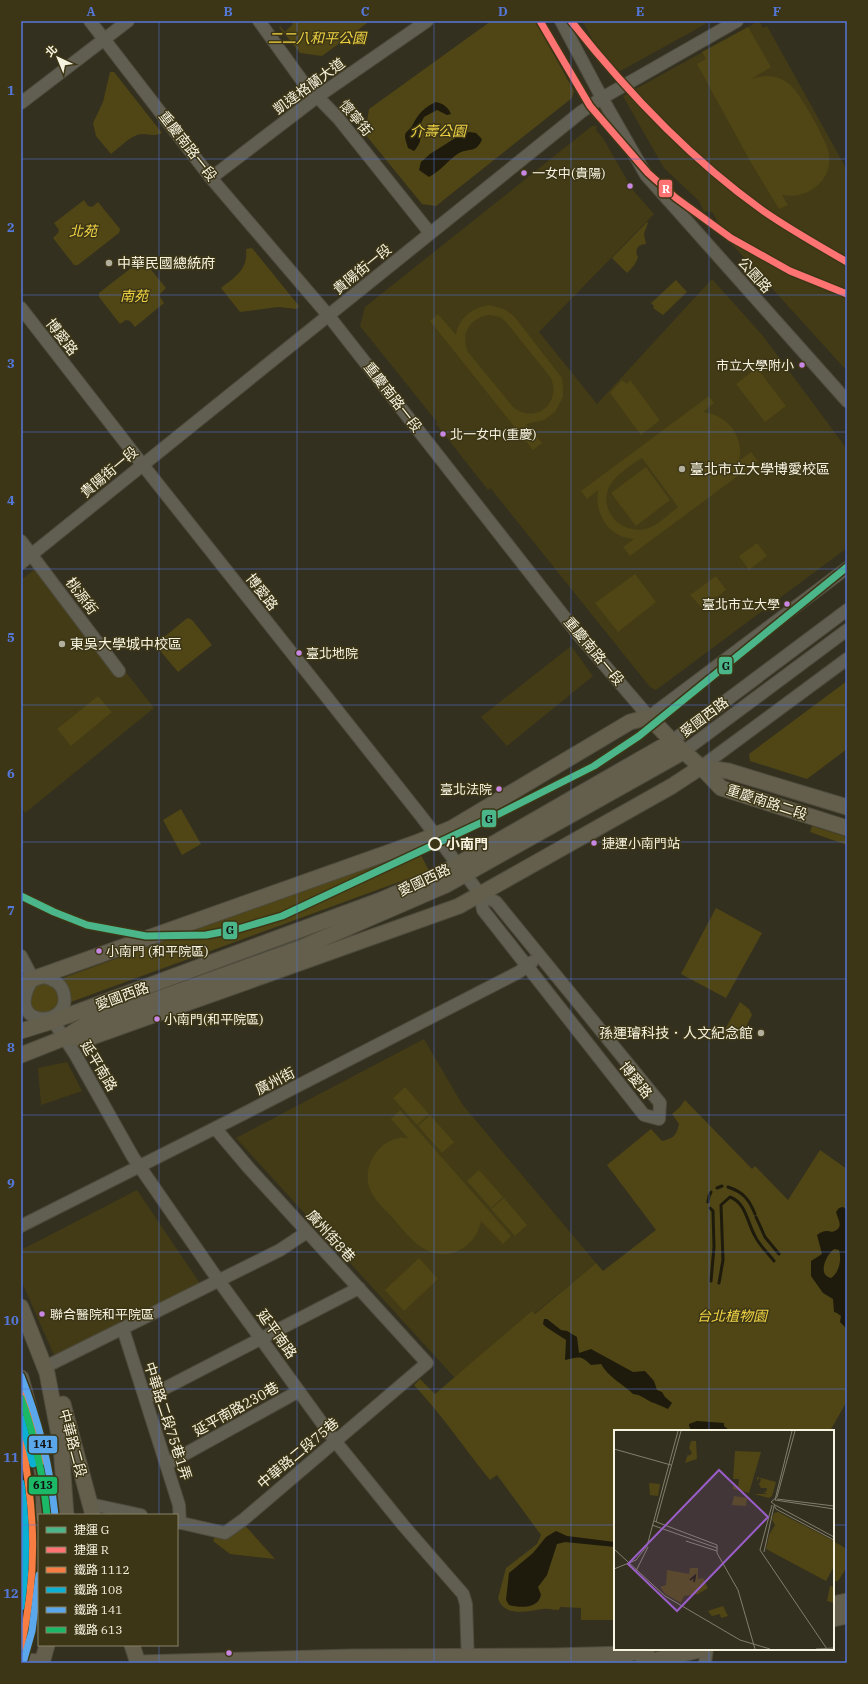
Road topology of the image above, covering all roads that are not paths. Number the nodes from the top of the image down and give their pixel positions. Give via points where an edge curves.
1 (90, 21) edge
2 (128, 21) edge
3 (259, 21) edge
4 (426, 21) edge
5 (562, 21) edge
6 (737, 21) edge
7 (104, 39) junction
8 (317, 97) junction
9 (602, 98) junction
10 (21, 103) edge
11 (212, 178) junction
12 (430, 234) junction
13 (21, 308) edge
14 (328, 315) junction
15 (31, 321) junction
16 (21, 328) edge
17 (847, 401) edge
18 (142, 464) junction
19 (21, 541) edge
20 (32, 554) junction
21 (21, 562) edge
22 (847, 568) edge
23 (847, 610) edge
24 (847, 630) edge
25 (847, 659) edge
26 (119, 670) dead end
27 (650, 717) junction
28 (672, 741) junction
29 (683, 752) junction
30 (701, 767) junction
31 (847, 807) edge
32 (847, 828) edge
33 (434, 834) junction
34 (461, 870) junction
35 (480, 894) junction
36 (21, 956) edge
37 (540, 956) junction
38 (527, 966) junction
39 (27, 981) edge
40 (52, 1020) junction
41 (21, 1031) edge
42 (64, 1038) junction
43 (21, 1056) edge
44 (215, 1128) junction
45 (139, 1167) junction
46 (21, 1226) edge
47 (307, 1232) junction
48 (219, 1281) junction
49 (359, 1288) junction
50 (21, 1307) edge
51 (123, 1329) junction
52 (261, 1338) junction
53 (427, 1363) joint
54 (46, 1370) junction
55 (21, 1378) edge
56 (299, 1391) junction
57 (146, 1398) junction
58 (334, 1442) junction
59 (167, 1464) junction
60 (44, 1509) edge
61 (92, 1509) edge
62 (67, 1514) edge
63 (132, 1514) edge
64 (179, 1522) edge
65 (38, 1583) edge
66 (847, 1601) edge
67 (834, 1604) edge
68 (847, 1616) edge
69 (834, 1619) edge
70 (25, 1622) edge
71 (47, 1646) edge
72 (132, 1646) edge
73 (645, 1650) edge
74 (701, 1650) edge
75 (705, 1650) edge
76 (21, 1658) edge
77 (468, 1660) edge
78 (626, 1660) edge
79 (41, 1663) edge
80 (138, 1663) edge
81 (643, 1663) edge
82 (705, 1663) edge

1 - 7 street, 重慶南路一段
2 - 7 street
3 - 8 street, 懷寧街
4 - 8 street, 凱達格蘭大道
5 - 9 street, 公園路
6 - 9 street, 貴陽街一段
7 - 10 street
7 - 11 street, 重慶南路一段
8 - 11 street, 凱達格蘭大道
8 - 12 street, 懷寧街 via 338,118
9 - 12 street, 貴陽街一段
9 - 17 street, 公園路 via 638,163 654,185
11 - 14 street, 重慶南路一段
12 - 14 street, 貴陽街一段
13 - 15 street, 博愛路
14 - 18 street, 貴陽街一段
14 - 27 street, 重慶南路一段 via 577,633
15 - 16 street
15 - 18 street, 博愛路
18 - 20 street, 貴陽街一段
18 - 33 street, 博愛路
19 - 20 street, 桃源街
20 - 21 street, 貴陽街一段
20 - 26 street, 桃源街
22 - 27 street
23 - 28 street, 愛國西路
24 - 29 street, 愛國西路
25 - 30 street, 愛國西路
27 - 28 main road, 重慶南路一段
27 - 33 main road via 630,722 452,828
28 - 29 main road, 重慶南路一段
28 - 34 main road, 愛國西路
29 - 30 main road, 重慶南路一段
29 - 34 main road, 愛國西路
30 - 31 main road, 重慶南路二段 via 728,770
30 - 32 main road, 重慶南路二段 via 721,788
30 - 35 main road, 愛國西路 via 672,786
33 - 34 street, 博愛路
33 - 39 main road
34 - 35 street, 博愛路
34 - 40 main road, 愛國西路 via 439,875 381,900
34 - 42 main road, 愛國西路 via 446,885 303,947 85,1025
35 - 37 street, 博愛路 via 496,902
35 - 38 street, 博愛路 via 483,910
35 - 42 main road, 愛國西路 via 459,906 89,1038
36 - 39 street
37 - 38 street, 廣州街
37 - 38 street, 博愛路 via 660,1103 659,1119 644,1115
38 - 44 street, 廣州街
39 - 40 street via 24,999 28,1013 38,1019
39 - 40 street via 42,977 50,978 56,981 63,991 61,1010
40 - 41 main road, 愛國西路
40 - 42 street, 延平南路
42 - 43 main road, 愛國西路
42 - 45 street, 延平南路
44 - 45 street, 廣州街
44 - 47 street, 廣州街8巷
45 - 46 street, 廣州街
45 - 48 street, 延平南路
47 - 48 street via 280,1250
47 - 49 street, 廣州街8巷
48 - 51 street
48 - 52 street, 延平南路
49 - 52 street
49 - 53 street, 廣州街8巷
50 - 54 main road, 中華路二段
51 - 54 street
51 - 57 street, 中華路二段75巷1弄
52 - 56 street, 延平南路
52 - 57 street
53 - 58 street, 中華路二段75巷
54 - 61 main road, 中華路二段 via 59,1392
54 - 62 main road, 中華路二段 via 61,1446
55 - 60 main road, 中華路二段 via 33,1423
56 - 58 street, 延平南路
56 - 59 street, 延平南路230巷
57 - 59 street, 中華路二段75巷1弄
58 - 64 street, 中華路二段75巷 via 225,1533
58 - 77 street, 延平南路 via 463,1594 466,1604
59 - 64 street, 中華路二段75巷1弄 via 179,1505
60 - 62 main road, 中華路二段
61 - 63 street
65 - 70 main road
66 - 67 main road
68 - 69 main road
70 - 76 main road
71 - 79 main road
72 - 80 main road
73 - 78 main road
74 - 81 main road
75 - 82 street
76 - 79 main road
77 - 78 main road
77 - 80 main road via 352,1657

